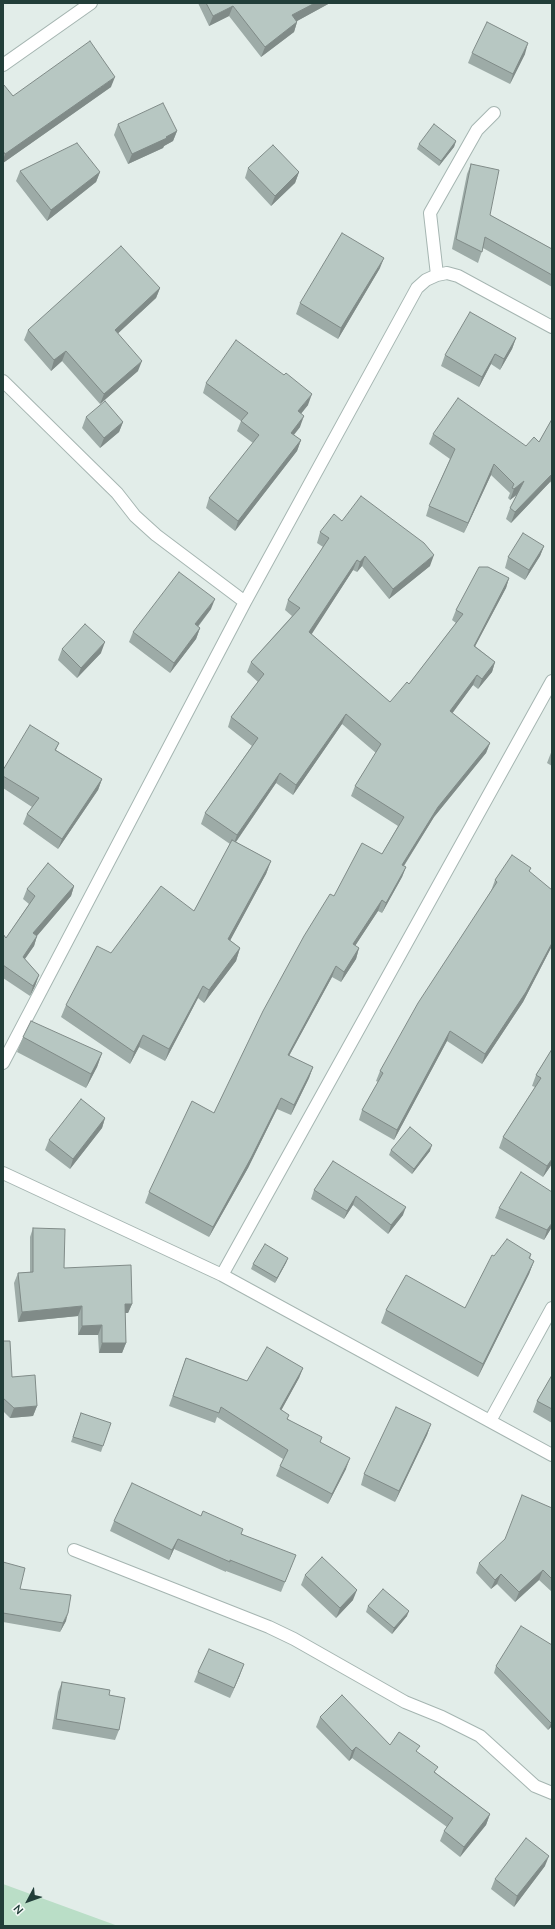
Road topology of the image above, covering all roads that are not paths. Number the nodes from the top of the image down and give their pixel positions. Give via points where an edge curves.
1 (91, 3) edge
2 (3, 65) edge
3 (494, 113) dead end
4 (437, 275) junction
5 (552, 327) edge
6 (3, 381) edge
7 (245, 602) junction
8 (552, 682) edge
9 (3, 1063) edge
10 (3, 1173) edge
11 (222, 1275) junction
12 (552, 1308) edge
13 (490, 1421) junction
14 (552, 1455) edge
15 (74, 1550) dead end
16 (552, 1793) edge

1 - 2 street
3 - 4 street via 477,130 430,212
4 - 5 street via 447,273 458,276
4 - 7 street via 417,288
6 - 7 street via 117,493 135,516 156,535
7 - 9 street
8 - 11 street
10 - 11 street
11 - 13 street
12 - 13 street
13 - 14 street
15 - 16 street via 269,1626 405,1702 480,1736 535,1786

